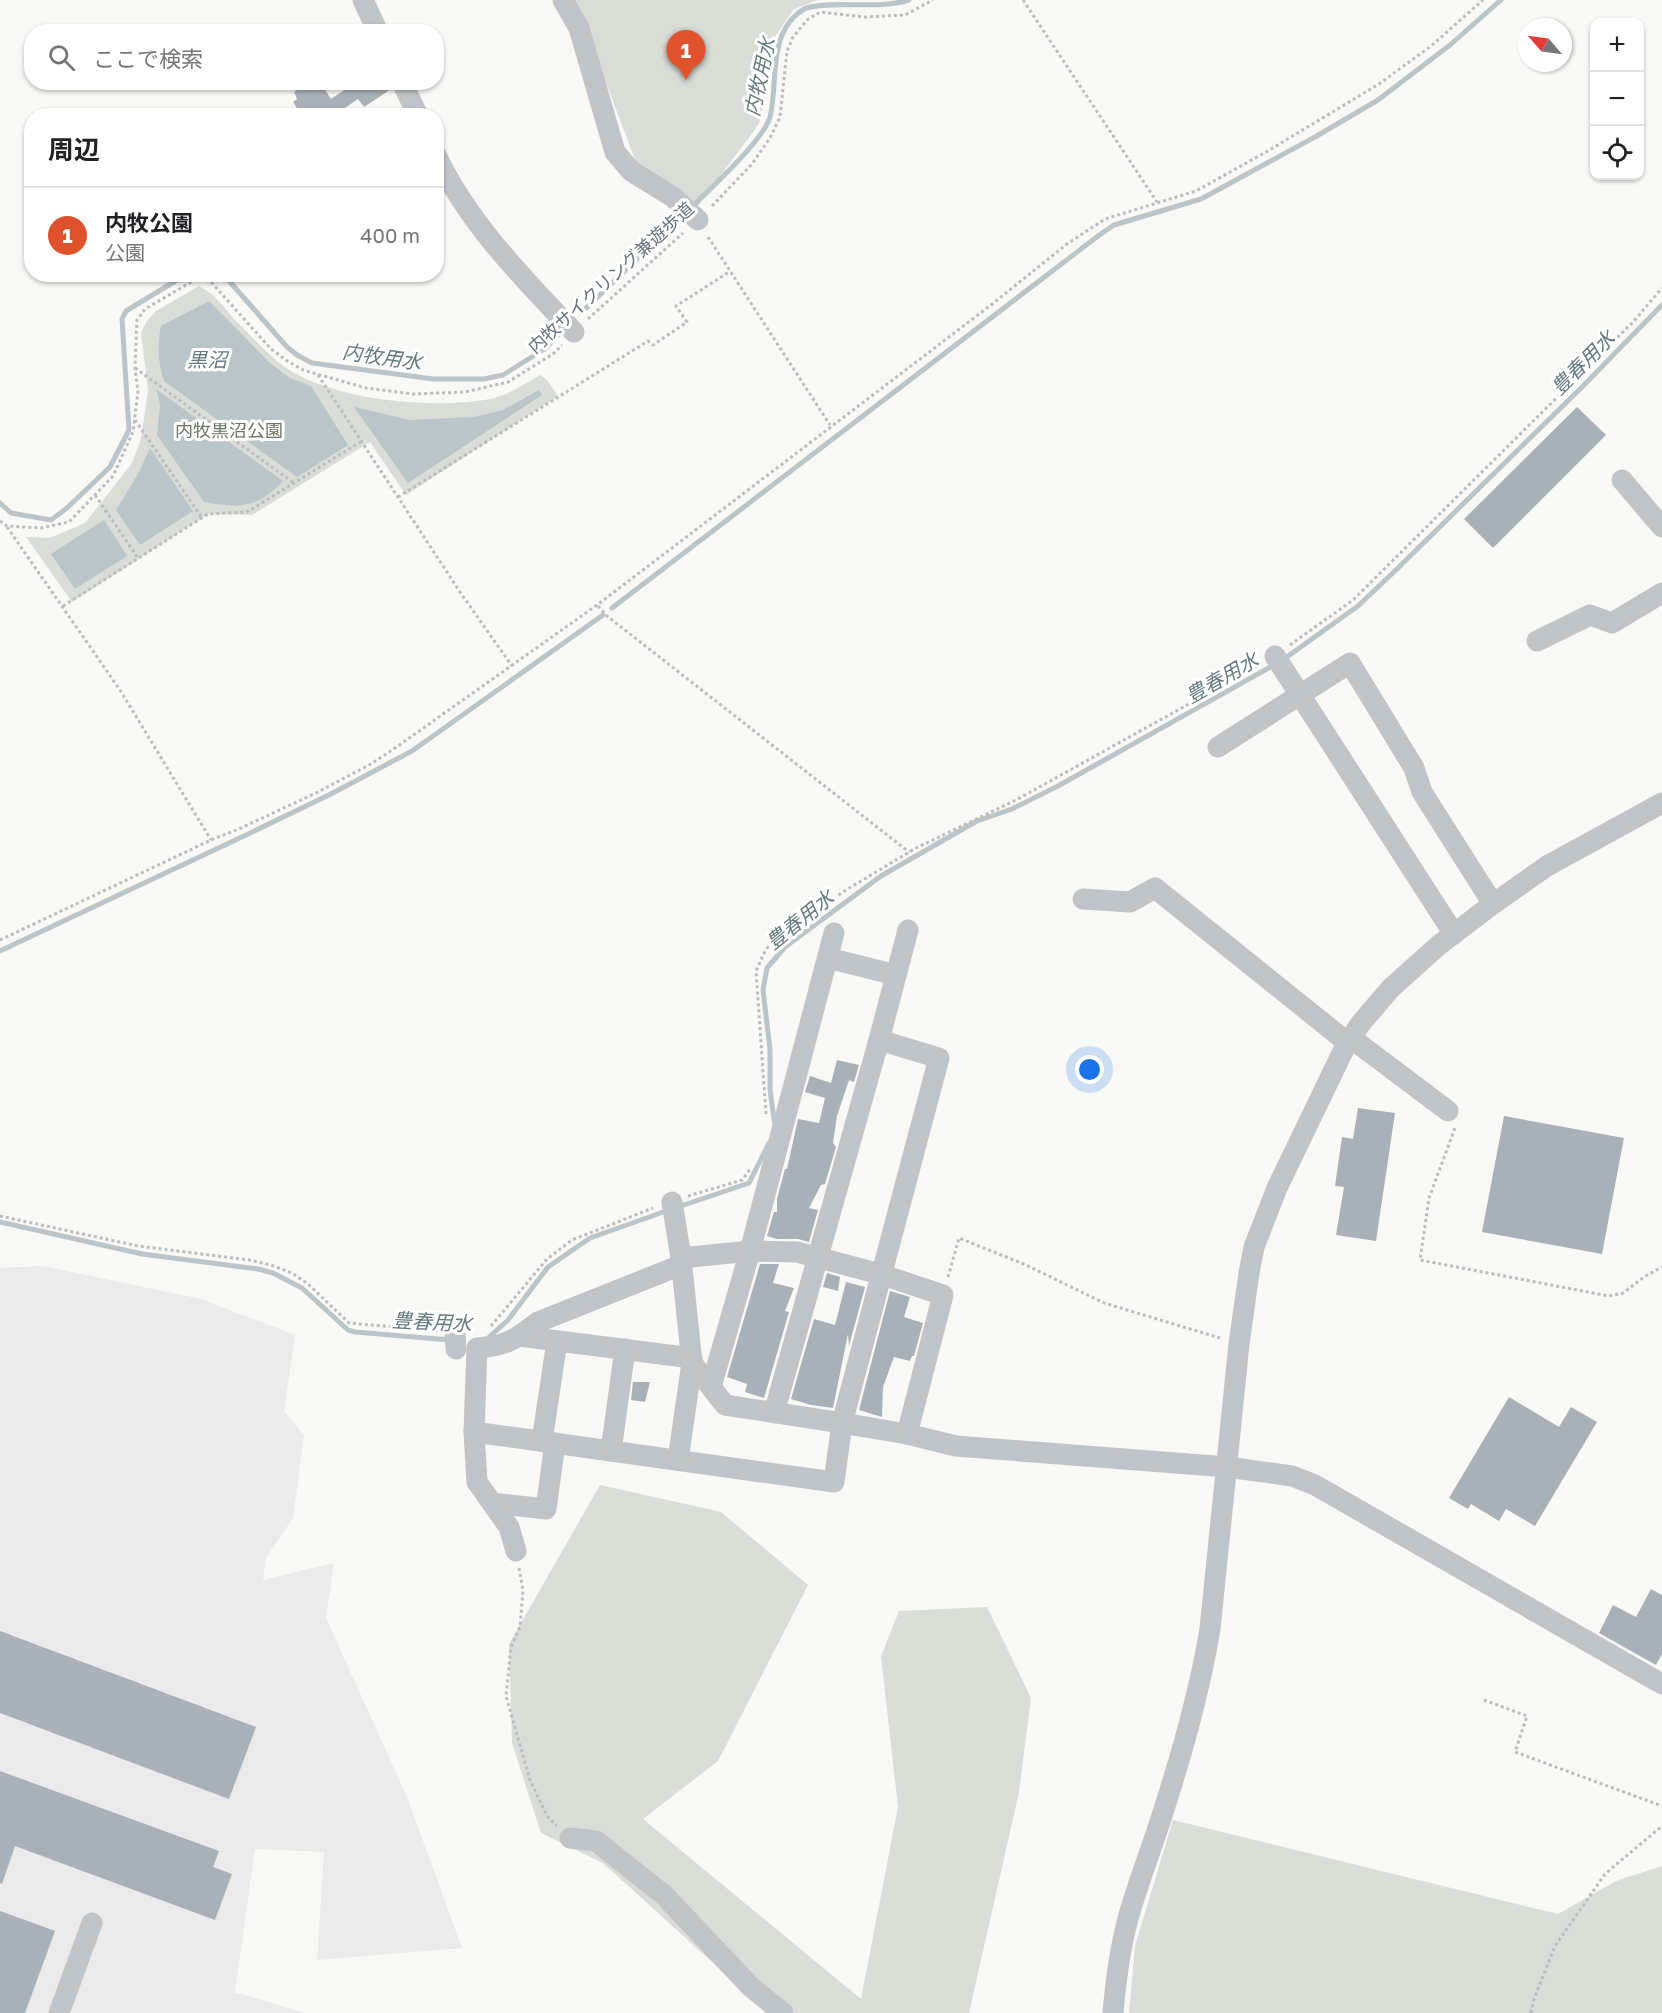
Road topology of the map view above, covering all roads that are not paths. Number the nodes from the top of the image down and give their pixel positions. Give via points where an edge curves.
1 (363, 0) edge
2 (563, 0) edge
3 (374, 24) edge
4 (406, 90) edge
5 (414, 108) edge
6 (444, 171) edge
7 (698, 220) road end
8 (574, 332) road end
9 (1622, 480) dead end
10 (1662, 527) edge
11 (1662, 593) edge
12 (1537, 641) dead end
13 (1279, 661) road end
14 (1300, 694) junction
15 (1218, 747) dead end
16 (1662, 803) edge
17 (1083, 899) dead end
18 (1493, 904) junction
19 (908, 930) dead end
20 (834, 933) dead end
21 (1454, 934) junction
22 (828, 958) junction
23 (896, 975) junction
24 (879, 1040) junction
25 (1350, 1040) junction
26 (1448, 1111) road end
27 (674, 1211) road end
28 (750, 1251) junction
29 (817, 1258) junction
30 (681, 1261) junction
31 (880, 1274) junction
32 (519, 1336) junction
33 (557, 1341) junction
34 (625, 1349) junction
35 (692, 1361) junction
36 (711, 1387) junction
37 (774, 1413) junction
38 (843, 1423) junction
39 (474, 1432) junction
40 (907, 1434) junction
41 (549, 1442) junction
42 (611, 1451) junction
43 (678, 1460) junction
44 (1227, 1467) junction
45 (492, 1503) junction
46 (516, 1551) road end
47 (1662, 1684) edge
48 (570, 1838) road end
49 (92, 1923) dead end
50 (59, 2013) edge
51 (783, 2013) edge
52 (1113, 2013) edge

1 - 3 street
2 - 7 street via 579,28 615,152 631,171 672,197
4 - 5 street
6 - 8 street via 482,230
9 - 10 street
11 - 12 street via 1612,622 1590,615
13 - 14 street
14 - 15 street
14 - 18 street via 1350,663 1414,768 1422,792
14 - 21 street
16 - 18 street via 1547,866
17 - 25 street via 1130,902 1155,888
18 - 21 street
19 - 23 street
20 - 22 street
21 - 25 street via 1391,988
22 - 23 street
22 - 28 street
23 - 24 street
24 - 29 street
24 - 31 street via 939,1058
25 - 26 street
25 - 44 street via 1264,1219 1249,1273
27 - 30 street
28 - 29 street via 797,1252
28 - 30 street
28 - 36 street
29 - 31 street
29 - 37 street
30 - 32 street via 538,1322
30 - 35 street
31 - 38 street
31 - 40 street via 943,1295
32 - 33 street
32 - 39 street via 500,1346 477,1348
33 - 34 street
33 - 41 street
34 - 35 street
34 - 42 street
35 - 36 street
35 - 43 street
36 - 37 street via 725,1405
37 - 38 street
38 - 40 street
38 - 43 street via 834,1482
39 - 41 street
39 - 45 street via 477,1482
40 - 44 street via 956,1446
41 - 42 street
41 - 45 street via 546,1509
42 - 43 street
44 - 47 street via 1292,1476 1315,1485
44 - 52 street via 1203,1672 1129,1915
45 - 46 street via 509,1527
48 - 51 street via 596,1841 664,1895 751,1987
49 - 50 street

